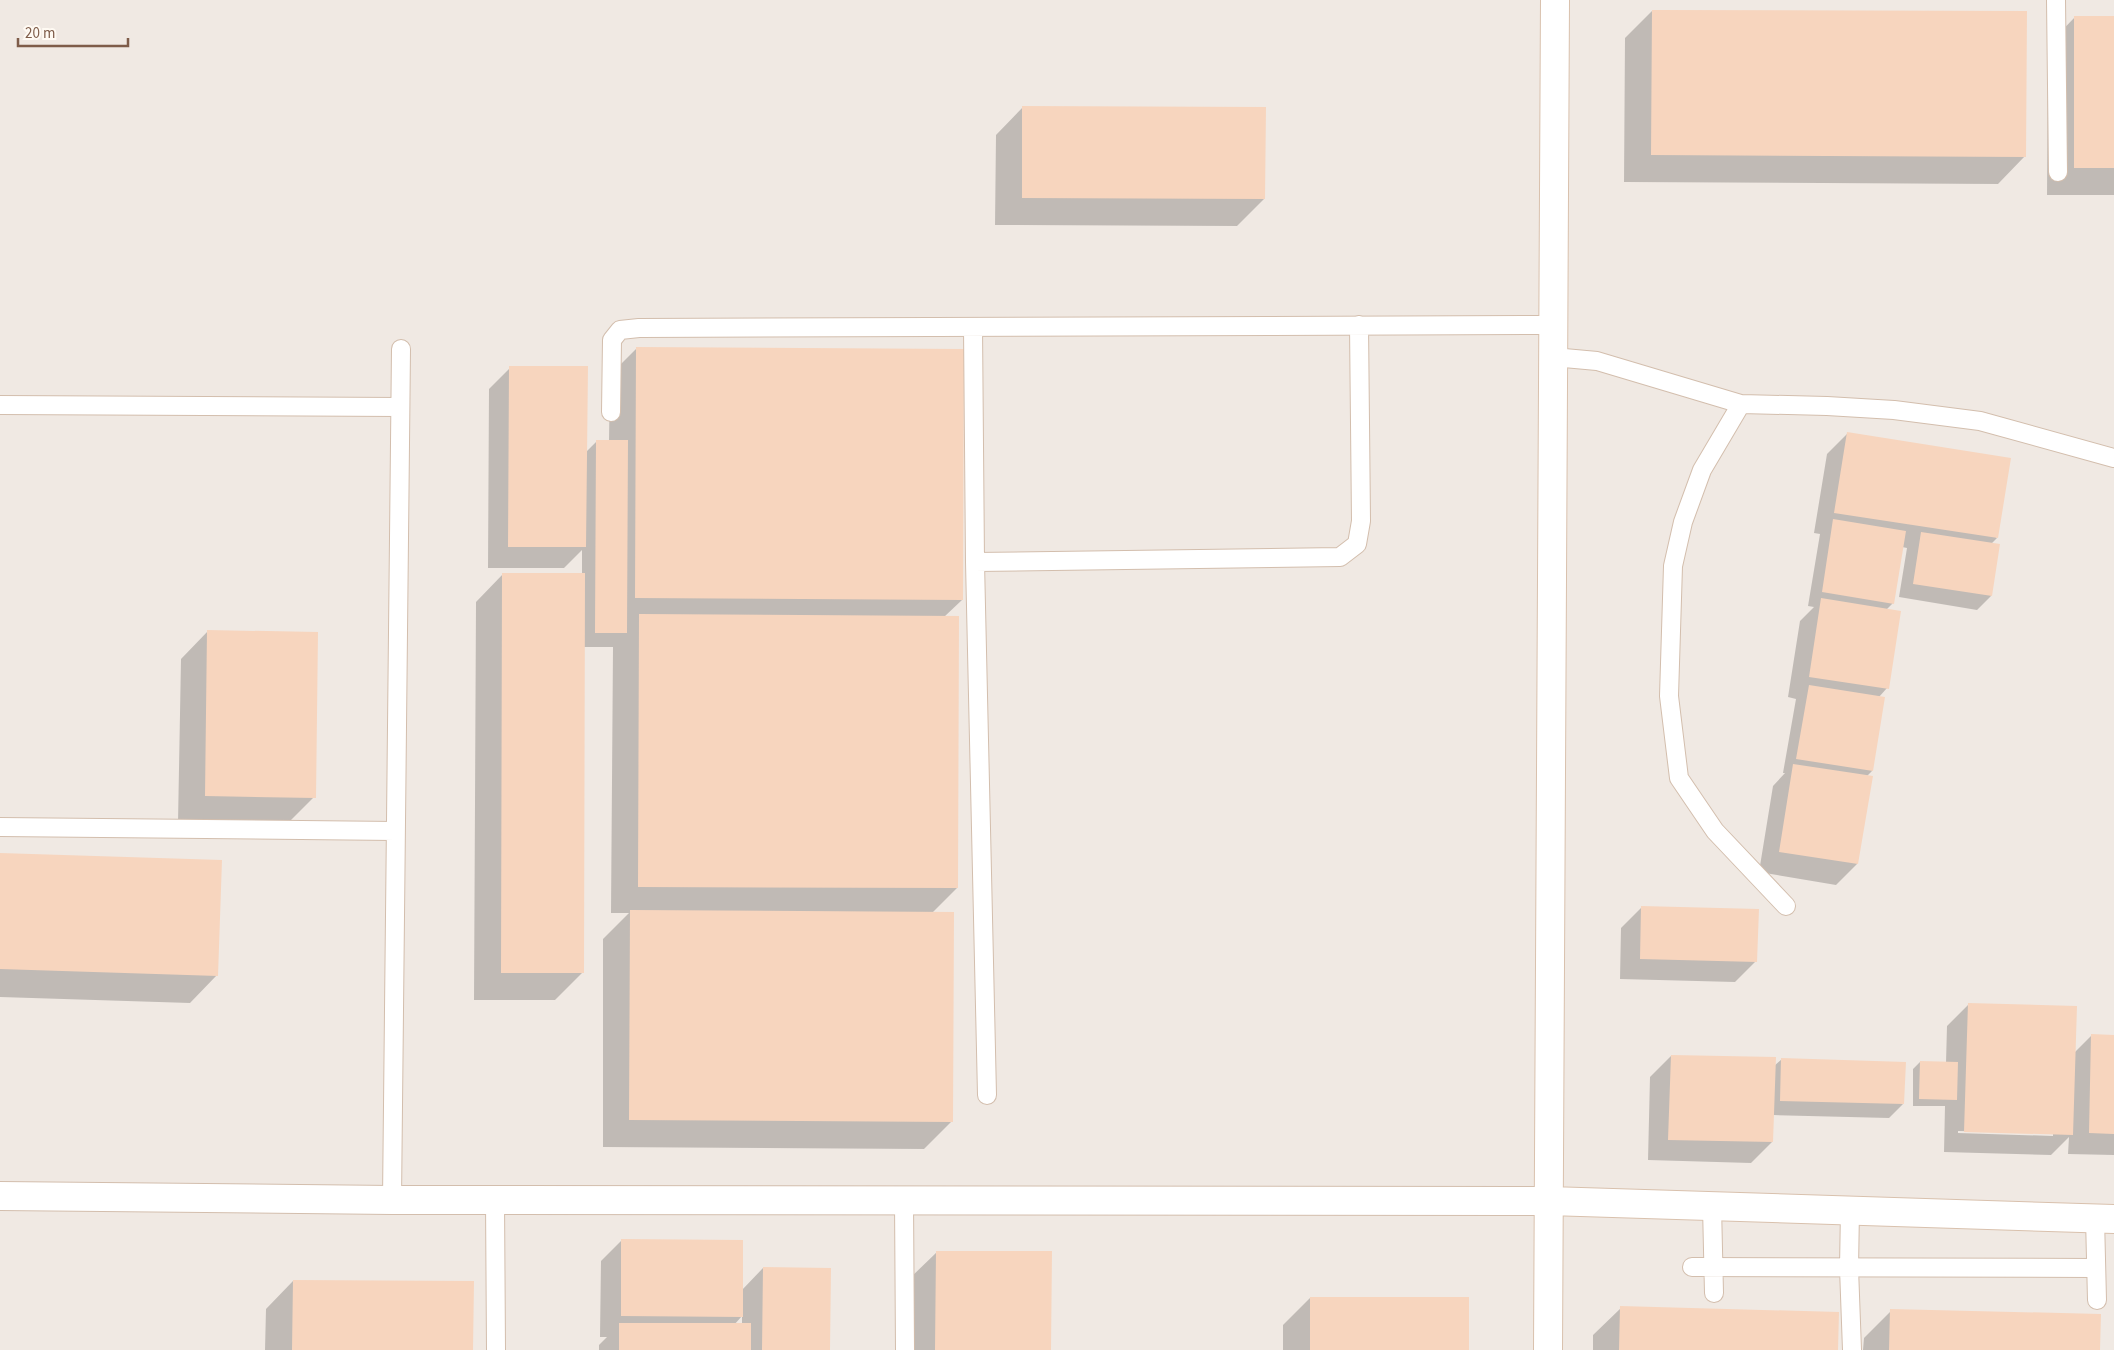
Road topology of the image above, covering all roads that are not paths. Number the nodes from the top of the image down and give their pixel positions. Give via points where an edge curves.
1 (1554, 0) edge
2 (2056, 0) edge
3 (2058, 172) dead end
4 (1359, 325) junction
5 (1553, 325) junction
6 (973, 326) junction
7 (401, 349) dead end
8 (1553, 356) junction
9 (1741, 404) junction
10 (0, 405) edge
11 (400, 407) junction
12 (610, 412) dead end
13 (2114, 458) edge
14 (975, 562) junction
15 (0, 828) edge
16 (396, 832) junction
17 (1786, 906) dead end
18 (987, 1095) dead end
19 (0, 1196) edge
20 (392, 1200) junction
21 (495, 1200) junction
22 (904, 1200) junction
23 (1549, 1201) junction
24 (1712, 1206) junction
25 (1850, 1210) junction
26 (2105, 1218) edge
27 (1692, 1267) dead end
28 (1714, 1267) junction
29 (1849, 1268) junction
30 (2096, 1268) junction
31 (1714, 1293) dead end
32 (2096, 1300) dead end
33 (496, 1350) edge
34 (905, 1350) edge
35 (1548, 1350) edge
36 (1852, 1350) edge

1 - 5 street
2 - 3 lane
4 - 5 lane
4 - 6 lane
4 - 14 lane via 1361,520 1357,544 1340,557
5 - 8 street
6 - 12 lane via 620,330 612,340
6 - 14 lane
7 - 11 lane
8 - 9 lane via 1596,361
8 - 23 street
9 - 13 lane via 1894,410 1980,421
9 - 17 lane via 1702,470 1683,522 1674,566 1669,696 1679,778 1715,831
10 - 11 lane
11 - 16 lane
14 - 18 lane
15 - 16 lane
16 - 20 lane
19 - 20 street
20 - 21 street
21 - 22 street
21 - 33 lane
22 - 23 street
22 - 34 lane
23 - 24 street
23 - 35 street
24 - 25 street
24 - 28 lane
25 - 26 street
25 - 29 lane
26 - 30 lane
27 - 28 lane
28 - 29 lane
28 - 31 lane
29 - 30 lane
29 - 36 lane
30 - 32 lane

